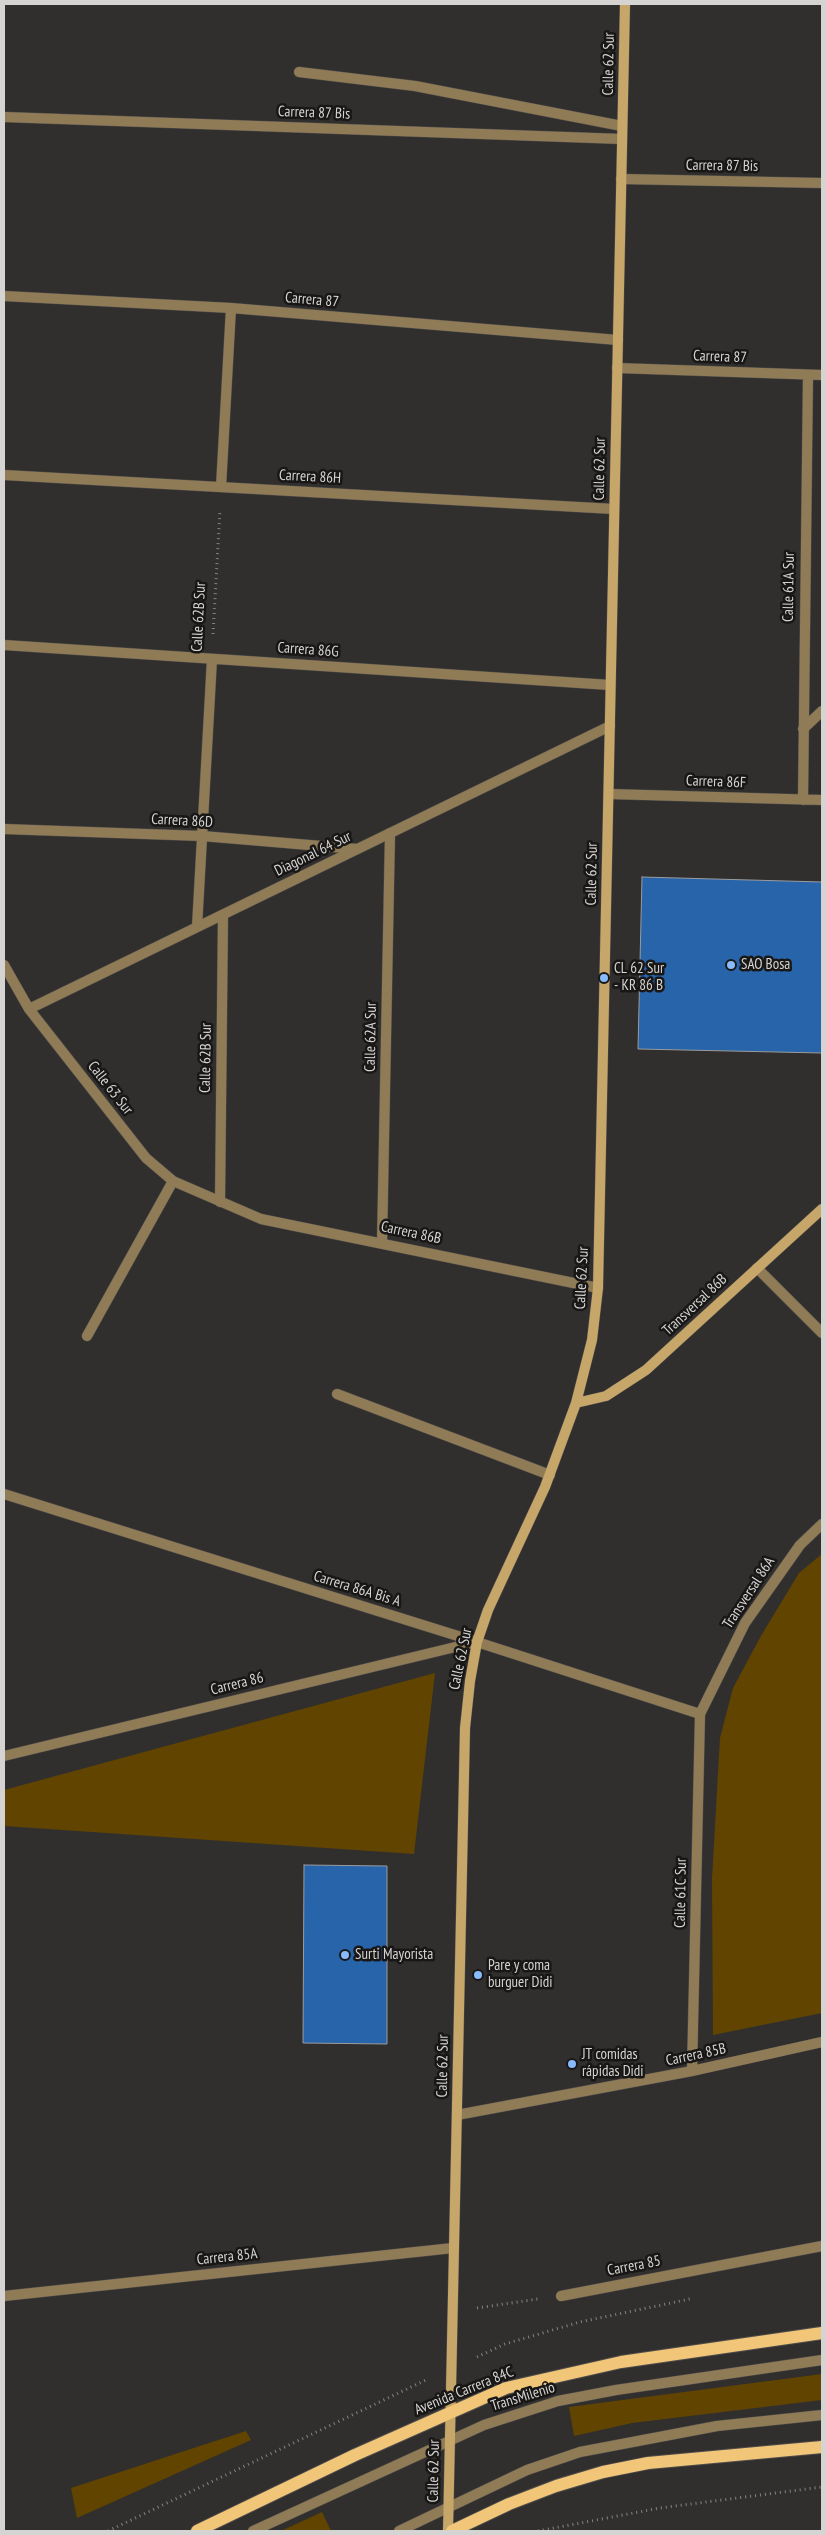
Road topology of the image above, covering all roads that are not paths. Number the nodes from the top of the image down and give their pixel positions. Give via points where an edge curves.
1 (625, 4) edge
2 (299, 72) dead end
3 (4, 117) edge
4 (622, 126) junction
5 (622, 139) junction
6 (621, 179) junction
7 (822, 183) edge
8 (4, 296) edge
9 (231, 308) junction
10 (618, 340) junction
11 (617, 368) junction
12 (808, 375) junction
13 (822, 375) edge
14 (4, 475) edge
15 (221, 487) junction
16 (614, 509) junction
17 (4, 645) edge
18 (212, 659) junction
19 (610, 685) junction
20 (822, 711) edge
21 (610, 726) junction
22 (803, 729) junction
23 (609, 794) junction
24 (802, 800) junction
25 (822, 800) edge
26 (4, 829) edge
27 (390, 833) junction
28 (202, 836) junction
29 (358, 849) junction
30 (223, 915) junction
31 (197, 927) junction
32 (4, 964) edge
33 (29, 1009) junction
34 (173, 1180) junction
35 (220, 1202) junction
36 (822, 1209) edge
37 (382, 1242) junction
38 (757, 1268) junction
39 (598, 1288) junction
40 (822, 1333) edge
41 (87, 1336) dead end
42 (337, 1394) dead end
43 (576, 1403) junction
44 (550, 1475) junction
45 (4, 1494) edge
46 (822, 1524) edge
47 (477, 1642) junction
48 (700, 1714) junction
49 (4, 1756) edge
50 (822, 2042) edge
51 (692, 2071) junction
52 (457, 2115) junction
53 (822, 2246) edge
54 (453, 2248) junction
55 (4, 2296) edge
56 (561, 2296) road end
57 (822, 2333) edge
58 (822, 2360) edge
59 (449, 2412) junction
60 (822, 2415) edge
61 (449, 2441) junction
62 (822, 2446) edge
63 (448, 2508) junction
64 (196, 2531) edge
65 (253, 2531) edge
66 (399, 2531) edge
67 (450, 2531) edge

1 - 4 street, Calle 62 Sur
2 - 4 street via 415,86
3 - 5 street, Carrera 87 Bis
4 - 5 street, Calle 62 Sur
5 - 6 street, Calle 62 Sur
6 - 7 street, Carrera 87 Bis
6 - 10 street, Calle 62 Sur
8 - 9 street, Carrera 87
9 - 10 street, Carrera 87
9 - 15 street
10 - 11 street, Calle 62 Sur
11 - 12 street, Carrera 87
11 - 16 street, Calle 62 Sur
12 - 13 street, Carrera 87
12 - 22 street, Calle 61A Sur
14 - 15 street, Carrera 86H
15 - 16 street, Carrera 86H
16 - 19 street, Calle 62 Sur
17 - 18 street, Carrera 86G
18 - 19 street, Carrera 86G
18 - 28 street, Calle 62B Sur
19 - 21 street, Calle 62 Sur
20 - 22 street
21 - 23 street, Calle 62 Sur
21 - 27 street, Diagonal 64 Sur
22 - 24 street, Calle 61A Sur
23 - 24 street, Carrera 86F
23 - 39 street, Calle 62 Sur
24 - 25 street, Carrera 86F
26 - 28 street, Carrera 86D
27 - 29 street, Diagonal 64 Sur
27 - 37 street, Calle 62A Sur
28 - 29 street, Carrera 86D
28 - 31 street, Calle 62B Sur
29 - 30 street, Diagonal 64 Sur
30 - 31 street, Diagonal 64 Sur
30 - 35 street, Calle 62B Sur
31 - 33 street, Diagonal 64 Sur
32 - 33 street, Calle 63 Sur
33 - 34 street, Calle 63 Sur via 146,1158
34 - 35 street, Calle 63 Sur
34 - 41 street
35 - 37 street, Carrera 86B via 261,1219
36 - 38 street, Transversal 86B
37 - 39 street, Carrera 86B
38 - 40 street
38 - 43 street, Transversal 86B via 646,1370 606,1396
39 - 43 street, Calle 62 Sur via 592,1340
42 - 44 street
43 - 44 street, Calle 62 Sur
44 - 47 street, Calle 62 Sur via 488,1610
45 - 47 street, Carrera 86A Bis A
46 - 48 street, Transversal 86A via 800,1544 745,1623
47 - 48 street, Carrera 86A Bis A
47 - 49 street, Carrera 86
47 - 52 street, Calle 62 Sur via 465,1728
48 - 51 street, Calle 61C Sur
50 - 51 street, Carrera 85B
51 - 52 street, Carrera 85B
52 - 54 street, Calle 62 Sur
53 - 56 street, Carrera 85
54 - 55 street, Carrera 85A
54 - 59 street, Calle 62 Sur
57 - 59 main road, Avenida Carrera 84C via 663,2355 566,2374 506,2388
58 - 61 street, TransMilenio via 616,2390 558,2402 484,2425
59 - 61 street, Calle 62 Sur
59 - 64 main road, Avenida Carrera 84C
60 - 63 street via 717,2426 580,2452 527,2470
61 - 63 street, Calle 62 Sur
61 - 65 street, TransMilenio
62 - 67 main road via 648,2463 603,2472 509,2504
63 - 66 street
63 - 67 street, Calle 62 Sur

